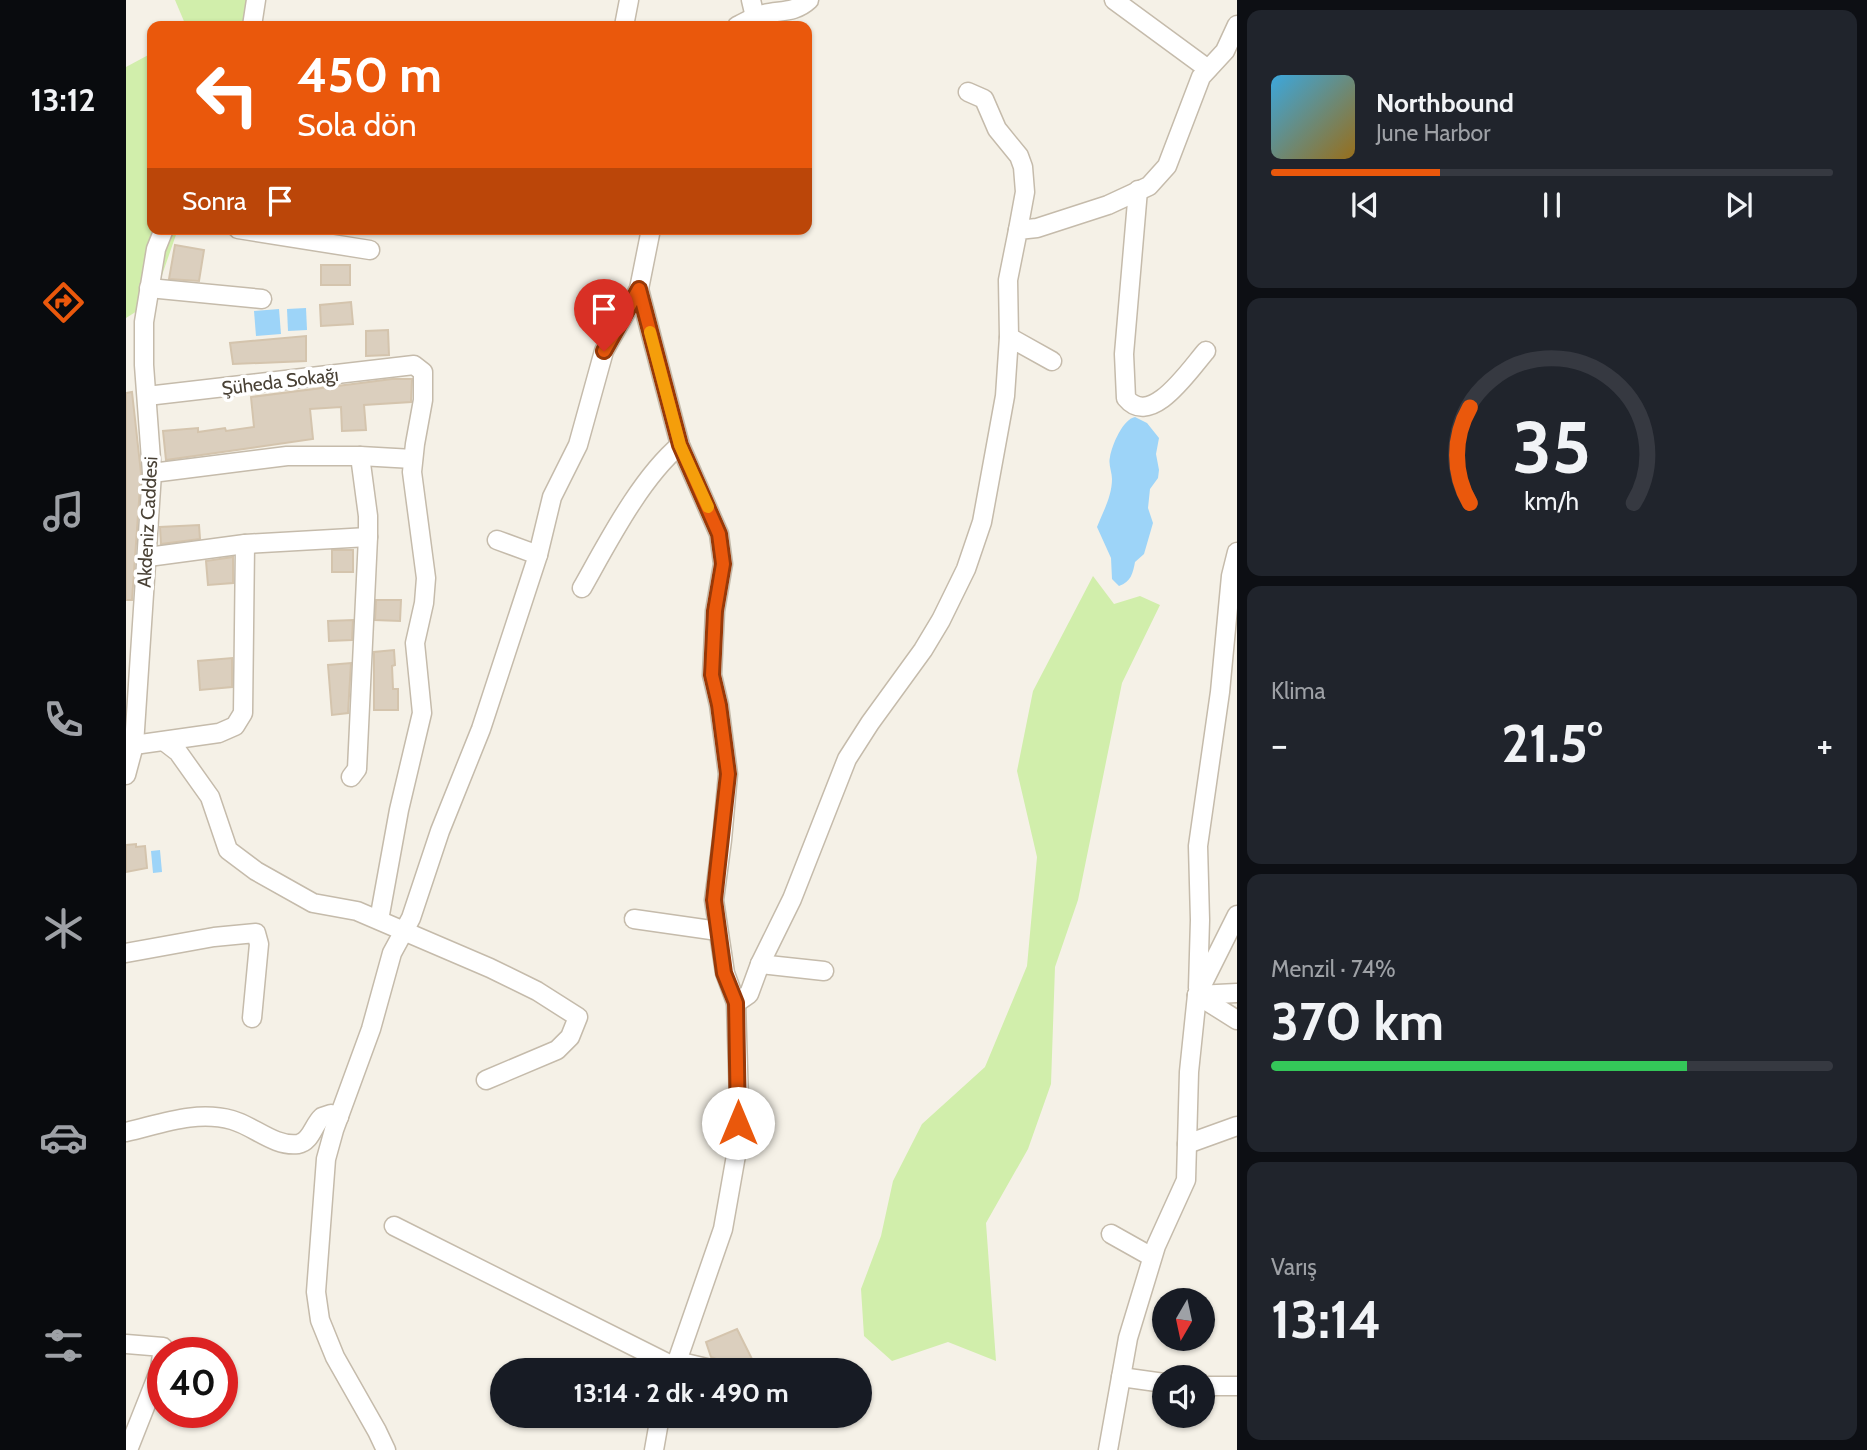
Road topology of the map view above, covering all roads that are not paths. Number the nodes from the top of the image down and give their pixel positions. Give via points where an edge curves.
1 (256, 0) edge
2 (629, 0) edge
3 (808, 0) edge
4 (1114, 0) edge
5 (753, 9) edge
6 (253, 21) edge
7 (625, 21) edge
8 (1237, 25) edge
9 (1208, 69) junction
10 (968, 92) dead end
11 (1138, 190) junction
12 (1018, 230) junction
13 (162, 235) edge
14 (276, 235) edge
15 (650, 235) edge
16 (370, 250) dead end
17 (149, 288) junction
18 (639, 289) junction
19 (262, 299) dead end
20 (135, 322) edge
21 (1009, 337) junction
22 (1206, 351) dead end
23 (1052, 361) dead end
24 (146, 396) junction
25 (680, 445) junction
26 (360, 456) junction
27 (413, 459) junction
28 (152, 473) junction
29 (368, 537) junction
30 (497, 540) dead end
31 (245, 544) junction
32 (1237, 552) edge
33 (538, 555) junction
34 (148, 557) junction
35 (582, 588) dead end
36 (131, 721) edge
37 (165, 742) junction
38 (134, 745) junction
39 (126, 775) edge
40 (351, 776) dead end
41 (1237, 915) edge
42 (634, 919) dead end
43 (379, 920) junction
44 (404, 930) junction
45 (718, 931) junction
46 (126, 953) edge
47 (760, 964) junction
48 (824, 971) dead end
49 (1237, 993) edge
50 (1198, 995) junction
51 (736, 1003) junction
52 (252, 1017) dead end
53 (1237, 1020) edge
54 (486, 1080) dead end
55 (339, 1117) junction
56 (1237, 1126) edge
57 (126, 1132) edge
58 (1187, 1144) junction
59 (394, 1226) dead end
60 (1111, 1234) dead end
61 (1153, 1257) junction
62 (126, 1344) edge
63 (660, 1358) edge
64 (679, 1358) edge
65 (1121, 1377) junction
66 (1152, 1381) edge
67 (1215, 1386) edge
68 (1237, 1386) edge
69 (658, 1428) edge
70 (128, 1450) edge
71 (386, 1450) edge
72 (654, 1450) edge
73 (1108, 1450) edge

1 - 6 street
2 - 7 street
3 - 5 street via 798,9 781,13 762,14
4 - 9 street
8 - 9 street via 1225,51
9 - 11 street via 1167,166 1149,186
10 - 12 street via 984,100 1023,167
11 - 12 street via 1108,205
11 - 22 street via 1124,354 1126,398 1143,407 1157,404
12 - 21 street via 1008,280
13 - 17 street, Akdeniz Caddesi
14 - 16 street
15 - 18 street
17 - 19 street
17 - 20 street, Akdeniz Caddesi
18 - 25 street
18 - 33 street via 604,351 578,445 552,497
20 - 24 street, Akdeniz Caddesi
21 - 23 street
21 - 47 street via 998,438 982,522 966,569 923,650 847,759 803,875
24 - 27 street, Şüheda Sokağı via 414,365 425,376
24 - 28 street, Akdeniz Caddesi
25 - 35 street via 628,509
25 - 45 street via 719,534 723,564 712,643 712,675 728,774 714,900
26 - 27 street
26 - 28 street via 286,457
26 - 29 street
27 - 43 street via 426,578 415,643 422,713
28 - 34 street, Akdeniz Caddesi
29 - 31 street
29 - 40 street via 357,769
30 - 33 street
31 - 34 street
31 - 37 street via 243,713 235,726 219,733
32 - 50 street via 1198,846
33 - 44 street via 481,729
34 - 36 street, Akdeniz Caddesi
36 - 38 street, Akdeniz Caddesi
37 - 38 street
37 - 43 street via 178,752 210,797 228,850 256,872 313,902
38 - 39 street, Akdeniz Caddesi
41 - 50 street
42 - 45 street
43 - 44 street
44 - 54 street via 525,985 578,1017 570,1037 557,1050
44 - 55 street via 392,953
45 - 51 street via 724,973
46 - 52 street via 256,933 259,944
47 - 48 street
47 - 51 street via 749,994
49 - 50 street
50 - 53 street
50 - 58 street
51 - 64 street via 738,1144 723,1228
55 - 57 street via 322,1116 306,1140 294,1144 273,1140 234,1120 205,1116
55 - 71 street via 324,1175 317,1306 335,1357
56 - 58 street
58 - 61 street via 1186,1180
59 - 63 street
60 - 61 street
61 - 65 street
62 - 70 street via 163,1347 160,1369
65 - 66 street
65 - 73 street
67 - 68 street
69 - 72 street

